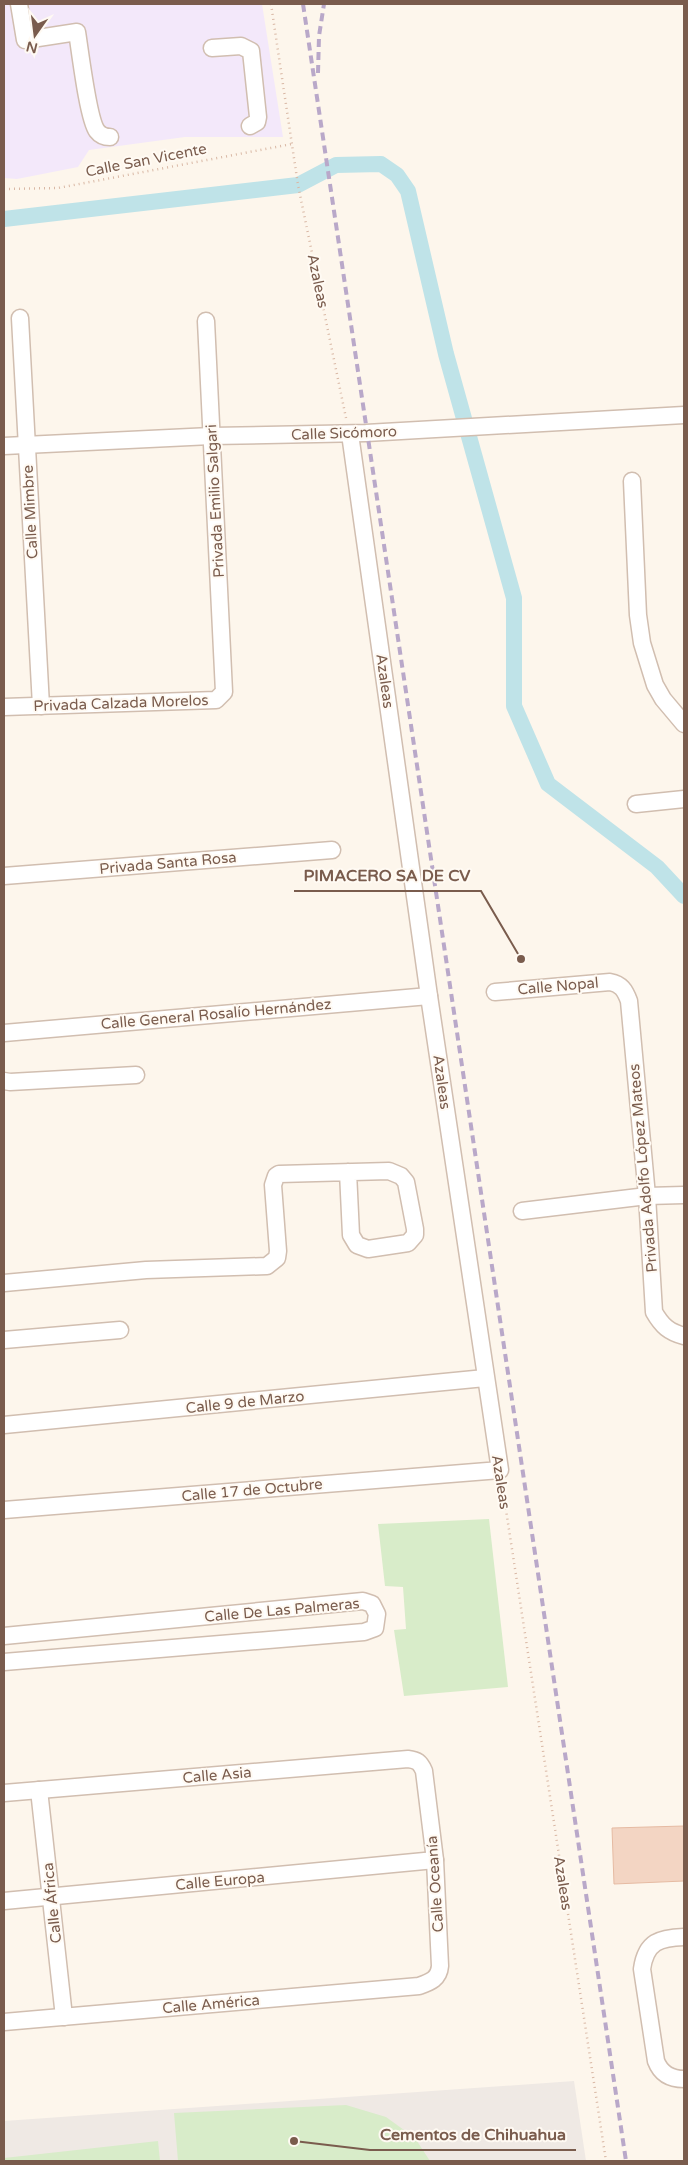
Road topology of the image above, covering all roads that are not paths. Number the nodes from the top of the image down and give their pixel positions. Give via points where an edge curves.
1 (19, 4) edge
2 (212, 48) dead end
3 (250, 126) dead end
4 (110, 137) dead end
5 (20, 318) dead end
6 (206, 322) dead end
7 (684, 415) edge
8 (350, 434) junction
9 (211, 436) junction
10 (26, 445) junction
11 (4, 446) edge
12 (632, 481) dead end
13 (225, 680) joint
14 (41, 706) junction
15 (4, 707) edge
16 (684, 724) edge
17 (684, 799) edge
18 (636, 804) dead end
19 (332, 850) dead end
20 (4, 876) edge
21 (620, 985) joint
22 (495, 992) dead end
23 (429, 996) junction
24 (4, 1033) edge
25 (136, 1075) dead end
26 (4, 1081) edge
27 (348, 1172) junction
28 (684, 1195) edge
29 (647, 1196) junction
30 (522, 1211) dead end
31 (4, 1282) edge
32 (120, 1330) dead end
33 (684, 1336) edge
34 (4, 1340) edge
35 (485, 1378) junction
36 (4, 1425) edge
37 (500, 1470) joint
38 (4, 1510) edge
39 (95, 1628) junction
40 (4, 1636) edge
41 (98, 1654) junction
42 (4, 1662) edge
43 (424, 1771) joint
44 (39, 1790) junction
45 (4, 1792) edge
46 (435, 1860) junction
47 (52, 1897) junction
48 (4, 1901) edge
49 (684, 1936) edge
50 (419, 1986) joint
51 (64, 2017) junction
52 (4, 2022) edge
53 (684, 2079) edge

1 - 4 street via 25,40 77,32 95,127 101,135
2 - 3 street via 241,46 250,50 258,117 257,122
5 - 10 street, Calle Mimbre
6 - 9 street, Privada Emilio Salgari
7 - 8 street, Calle Sicómoro
8 - 9 street, Calle Sicómoro
8 - 23 street, Azaleas
9 - 10 street, Calle Sicómoro
9 - 13 street, Privada Emilio Salgari
10 - 11 street, Calle Sicómoro
10 - 14 street, Calle Mimbre
12 - 16 street via 642,643 655,685
13 - 14 street, Privada Calzada Morelos via 224,692 216,700
14 - 15 street, Privada Calzada Morelos
17 - 18 street
19 - 20 street, Privada Santa Rosa
21 - 22 street, Calle Nopal via 610,982
21 - 29 street, Privada Adolfo López Mateos via 629,1001
23 - 24 street, Calle General Rosalío Hernández
23 - 35 street, Azaleas
25 - 26 street
27 - 27 street via 351,1235 356,1245 368,1250 408,1243 415,1235 415,1229 406,1182 401,1176 389,1171
27 - 31 street via 276,1176 272,1185 278,1251 277,1258 267,1266 146,1270
28 - 29 street
29 - 30 street
29 - 33 street, Privada Adolfo López Mateos via 654,1312 662,1326
32 - 34 street
35 - 36 street, Calle 9 de Marzo
35 - 37 street, Azaleas
37 - 38 street, Calle 17 de Octubre
39 - 40 street, Calle De Las Palmeras
39 - 41 street
39 - 41 street, Calle De Las Palmeras via 364,1601 372,1604 377,1614 375,1628 364,1632
41 - 42 street, Calle De Las Palmeras
43 - 44 street, Calle Asia via 417,1760 408,1759
43 - 46 street, Calle Oceanía
44 - 45 street, Calle Asia
44 - 47 street, Calle África
46 - 47 street, Calle Europa
46 - 50 street, Calle Oceanía via 439,1972 430,1982
47 - 48 street, Calle Europa
47 - 51 street, Calle África
49 - 53 street via 662,1938 656,1942 646,1954 642,1969 656,2061 668,2076
50 - 51 street, Calle América
51 - 52 street, Calle América

